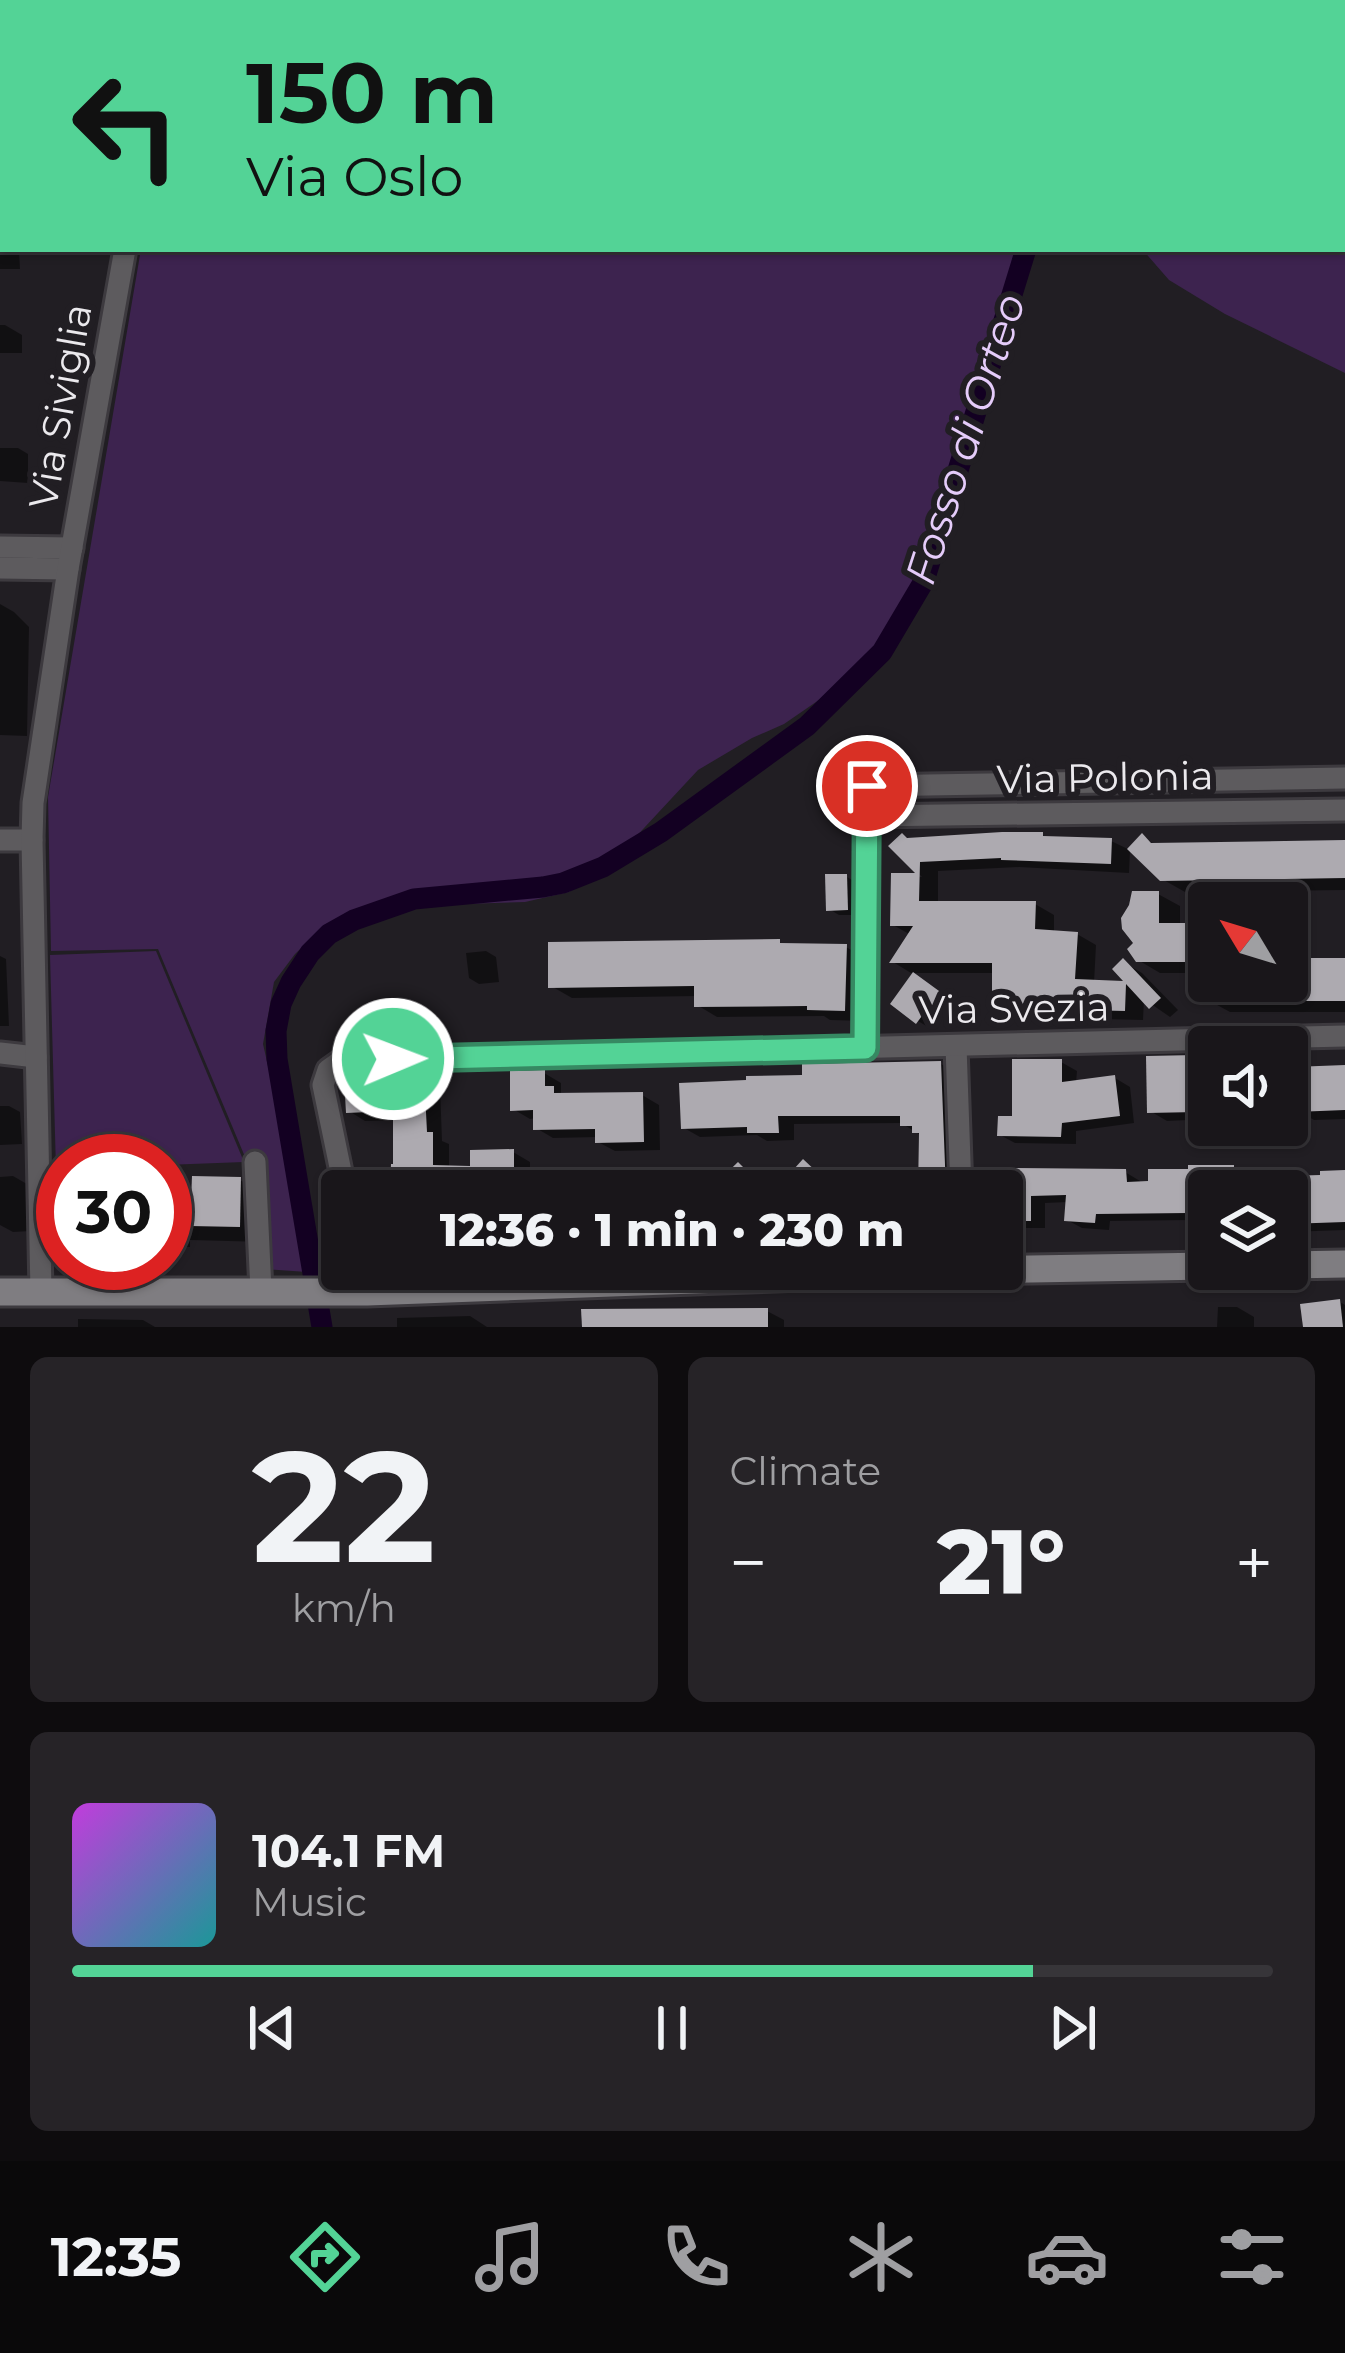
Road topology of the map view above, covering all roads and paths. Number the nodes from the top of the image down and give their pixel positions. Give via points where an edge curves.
1 (124, 252) edge
2 (0, 547) edge
3 (70, 558) junction
4 (0, 568) edge
5 (1345, 778) edge
6 (1345, 810) edge
7 (867, 816) junction
8 (32, 840) junction
9 (0, 841) edge
10 (1345, 1036) edge
11 (956, 1046) junction
12 (865, 1048) junction
13 (0, 1053) edge
14 (35, 1057) junction
15 (255, 1162) dead end
16 (340, 1170) edge
17 (960, 1170) edge
18 (1345, 1264) edge
19 (1308, 1265) edge
20 (1188, 1266) edge
21 (1023, 1268) edge
22 (321, 1288) edge
23 (0, 1292) edge
24 (270, 1292) junction
25 (41, 1293) junction

1 - 3 street, Via Siviglia
2 - 3 street
3 - 4 street
3 - 8 street, Via Siviglia
5 - 7 street, Via Polonia via 867,786
6 - 7 street, Via Polonia
7 - 12 street
8 - 9 street
8 - 14 street, Via Siviglia
10 - 11 street, Via Svezia
11 - 12 street, Via Svezia
11 - 17 street
12 - 16 street, Via Svezia via 346,1060 323,1081
13 - 14 street
14 - 25 street, Via Siviglia
15 - 24 street
18 - 19 main road
20 - 21 main road
22 - 24 main road
23 - 25 main road
24 - 25 main road

